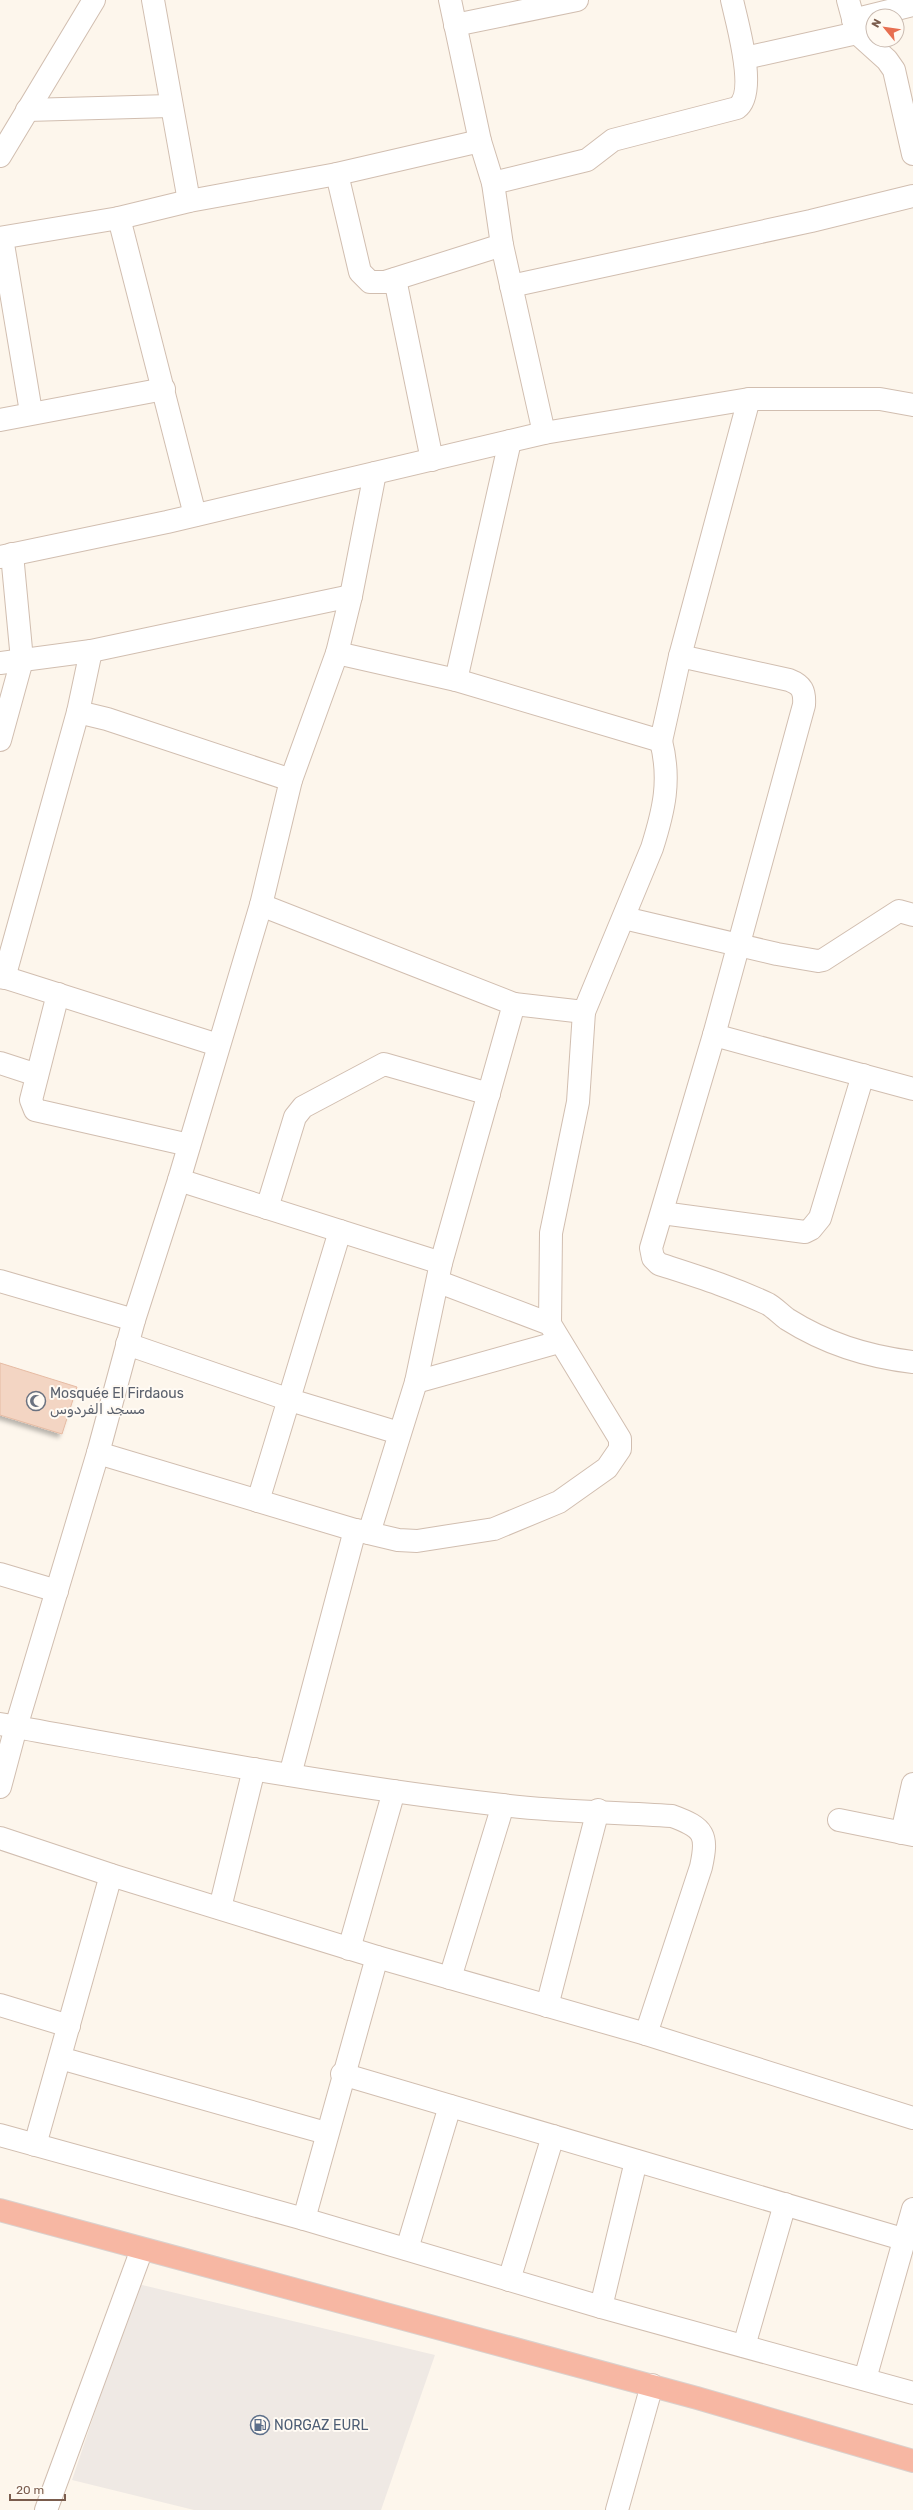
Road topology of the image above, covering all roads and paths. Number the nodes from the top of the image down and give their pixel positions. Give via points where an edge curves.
1 (94, 0) edge
2 (153, 0) edge
3 (450, 0) edge
4 (732, 0) edge
5 (568, 1) edge
6 (913, 5) edge
7 (853, 18) edge
8 (455, 25) junction
9 (745, 58) junction
10 (170, 106) junction
11 (27, 110) junction
12 (480, 141) junction
13 (913, 154) edge
14 (0, 156) edge
15 (337, 174) junction
16 (493, 183) junction
17 (913, 196) edge
18 (189, 201) junction
19 (119, 218) junction
20 (1, 238) edge
21 (502, 245) junction
22 (395, 279) junction
23 (511, 286) junction
24 (164, 389) junction
25 (749, 399) junction
26 (913, 405) edge
27 (31, 412) junction
28 (0, 420) edge
29 (544, 433) junction
30 (510, 441) junction
31 (432, 460) junction
32 (375, 473) junction
33 (195, 515) junction
34 (6, 556) edge
35 (351, 596) junction
36 (91, 650) junction
37 (337, 653) junction
38 (680, 656) junction
39 (22, 660) junction
40 (0, 663) edge
41 (456, 680) junction
42 (78, 712) junction
43 (0, 740) edge
44 (661, 741) junction
45 (291, 780) junction
46 (261, 905) junction
47 (913, 914) edge
48 (624, 918) junction
49 (739, 945) junction
50 (2, 977) edge
51 (58, 994) junction
52 (514, 1004) junction
53 (584, 1012) junction
54 (714, 1034) junction
55 (218, 1045) junction
56 (0, 1062) edge
57 (37, 1075) junction
58 (863, 1075) junction
59 (913, 1089) edge
60 (489, 1094) junction
61 (190, 1145) junction
62 (179, 1180) junction
63 (267, 1208) junction
64 (662, 1213) junction
65 (340, 1231) junction
66 (440, 1272) junction
67 (0, 1281) edge
68 (134, 1320) junction
69 (555, 1333) junction
70 (127, 1344) junction
71 (913, 1362) edge
72 (416, 1382) junction
73 (290, 1400) junction
74 (399, 1433) junction
75 (98, 1453) junction
76 (258, 1501) junction
77 (362, 1532) junction
78 (0, 1574) edge
79 (57, 1591) junction
80 (8, 1725) edge
81 (254, 1769) junction
82 (290, 1775) junction
83 (913, 1784) edge
84 (0, 1787) edge
85 (394, 1791) junction
86 (504, 1805) junction
87 (598, 1810) junction
88 (839, 1820) dead end
89 (908, 1834) edge
90 (0, 1838) edge
91 (111, 1875) junction
92 (220, 1908) junction
93 (349, 1949) junction
94 (376, 1957) junction
95 (450, 1978) junction
96 (0, 2004) edge
97 (547, 2006) junction
98 (69, 2026) junction
99 (646, 2034) junction
100 (60, 2058) junction
101 (342, 2074) junction
102 (450, 2106) junction
103 (913, 2118) edge
104 (326, 2133) junction
105 (0, 2136) edge
106 (553, 2136) junction
107 (35, 2145) junction
108 (636, 2161) junction
109 (785, 2204) junction
110 (913, 2209) edge
111 (0, 2210) edge
112 (304, 2219) junction
113 (906, 2240) junction
114 (142, 2249) junction
115 (407, 2250) junction
116 (509, 2280) junction
117 (601, 2307) junction
118 (744, 2346) junction
119 (865, 2379) junction
120 (652, 2386) junction
121 (913, 2393) edge
122 (913, 2461) edge
123 (46, 2510) edge
124 (617, 2510) edge

1 - 11 street
2 - 10 street
3 - 8 street
4 - 9 street
5 - 8 street
6 - 7 street
7 - 9 street
7 - 13 street via 896,74
8 - 12 street
9 - 16 street via 746,95 743,104 737,108 613,140 587,160
10 - 11 street
10 - 18 street
11 - 14 street
12 - 15 street
12 - 16 street
15 - 18 street
15 - 22 street via 360,272 370,282
16 - 21 street
17 - 23 street via 811,221
18 - 19 street
19 - 20 street
19 - 24 street
20 - 27 street
21 - 22 street
21 - 23 street
22 - 31 street
23 - 29 street
24 - 27 street
24 - 33 street
25 - 26 street via 880,399
25 - 29 street
25 - 38 street
27 - 28 street
29 - 30 street
30 - 31 street
30 - 41 street
31 - 32 street
32 - 33 street
32 - 35 street
33 - 34 street
34 - 39 street
35 - 36 street
35 - 37 street
36 - 39 street
36 - 42 street
37 - 41 street
37 - 45 street
38 - 44 street
38 - 49 street via 789,680 800,684 805,694
39 - 40 street
39 - 43 street
41 - 44 street
42 - 45 street via 114,721
42 - 50 street
44 - 48 street via 666,762 666,782 660,821
45 - 46 street
46 - 52 street
46 - 55 street
47 - 49 street via 899,911 823,960 777,954
48 - 49 street
48 - 53 street
49 - 54 street
50 - 51 street
51 - 55 street
51 - 57 street
52 - 53 street
52 - 60 street
53 - 69 street via 578,1102 551,1233
54 - 58 street
54 - 64 street
55 - 61 street
56 - 57 street
57 - 61 street via 30,1100 35,1110
58 - 59 street
58 - 64 street via 820,1218 811,1229 804,1232
60 - 63 street via 384,1064 303,1107 295,1117
60 - 66 street
61 - 62 street
62 - 63 street
62 - 68 street
63 - 65 street
64 - 71 street via 651,1248 652,1258 659,1264 726,1285 770,1305 787,1319 850,1349 886,1359
65 - 66 street
65 - 73 street
66 - 69 street
66 - 72 street
67 - 68 street
68 - 70 street
69 - 72 street
69 - 77 street via 620,1439 620,1449 607,1468 559,1502 494,1529 417,1541
70 - 73 street
70 - 75 street
72 - 74 street
73 - 74 street
73 - 76 street
74 - 77 street
75 - 76 street
75 - 79 street
76 - 77 street
77 - 82 street
78 - 79 street
79 - 80 street
80 - 81 street
80 - 84 street
81 - 82 street
81 - 92 street
82 - 85 street
83 - 89 street
85 - 86 street
85 - 93 street
86 - 87 street
86 - 95 street
87 - 97 street
87 - 99 street via 672,1816 695,1826 704,1840 701,1867
88 - 89 street
90 - 91 street
91 - 92 street
91 - 98 street
92 - 93 street
93 - 94 street
94 - 95 street
94 - 101 street
95 - 97 street
96 - 98 street
97 - 99 street
98 - 100 street
99 - 103 street
100 - 104 street
100 - 107 street
101 - 102 street
101 - 104 street
102 - 106 street
102 - 115 street
104 - 112 street
105 - 107 street
106 - 108 street
106 - 116 street
107 - 112 street
108 - 109 street
108 - 117 street
109 - 113 street
109 - 118 street
110 - 113 street
111 - 114 highway
112 - 115 street
113 - 119 street
114 - 120 highway
114 - 123 street
115 - 116 street
116 - 117 street
117 - 118 street
118 - 119 street
119 - 121 street
120 - 122 highway
120 - 124 street

